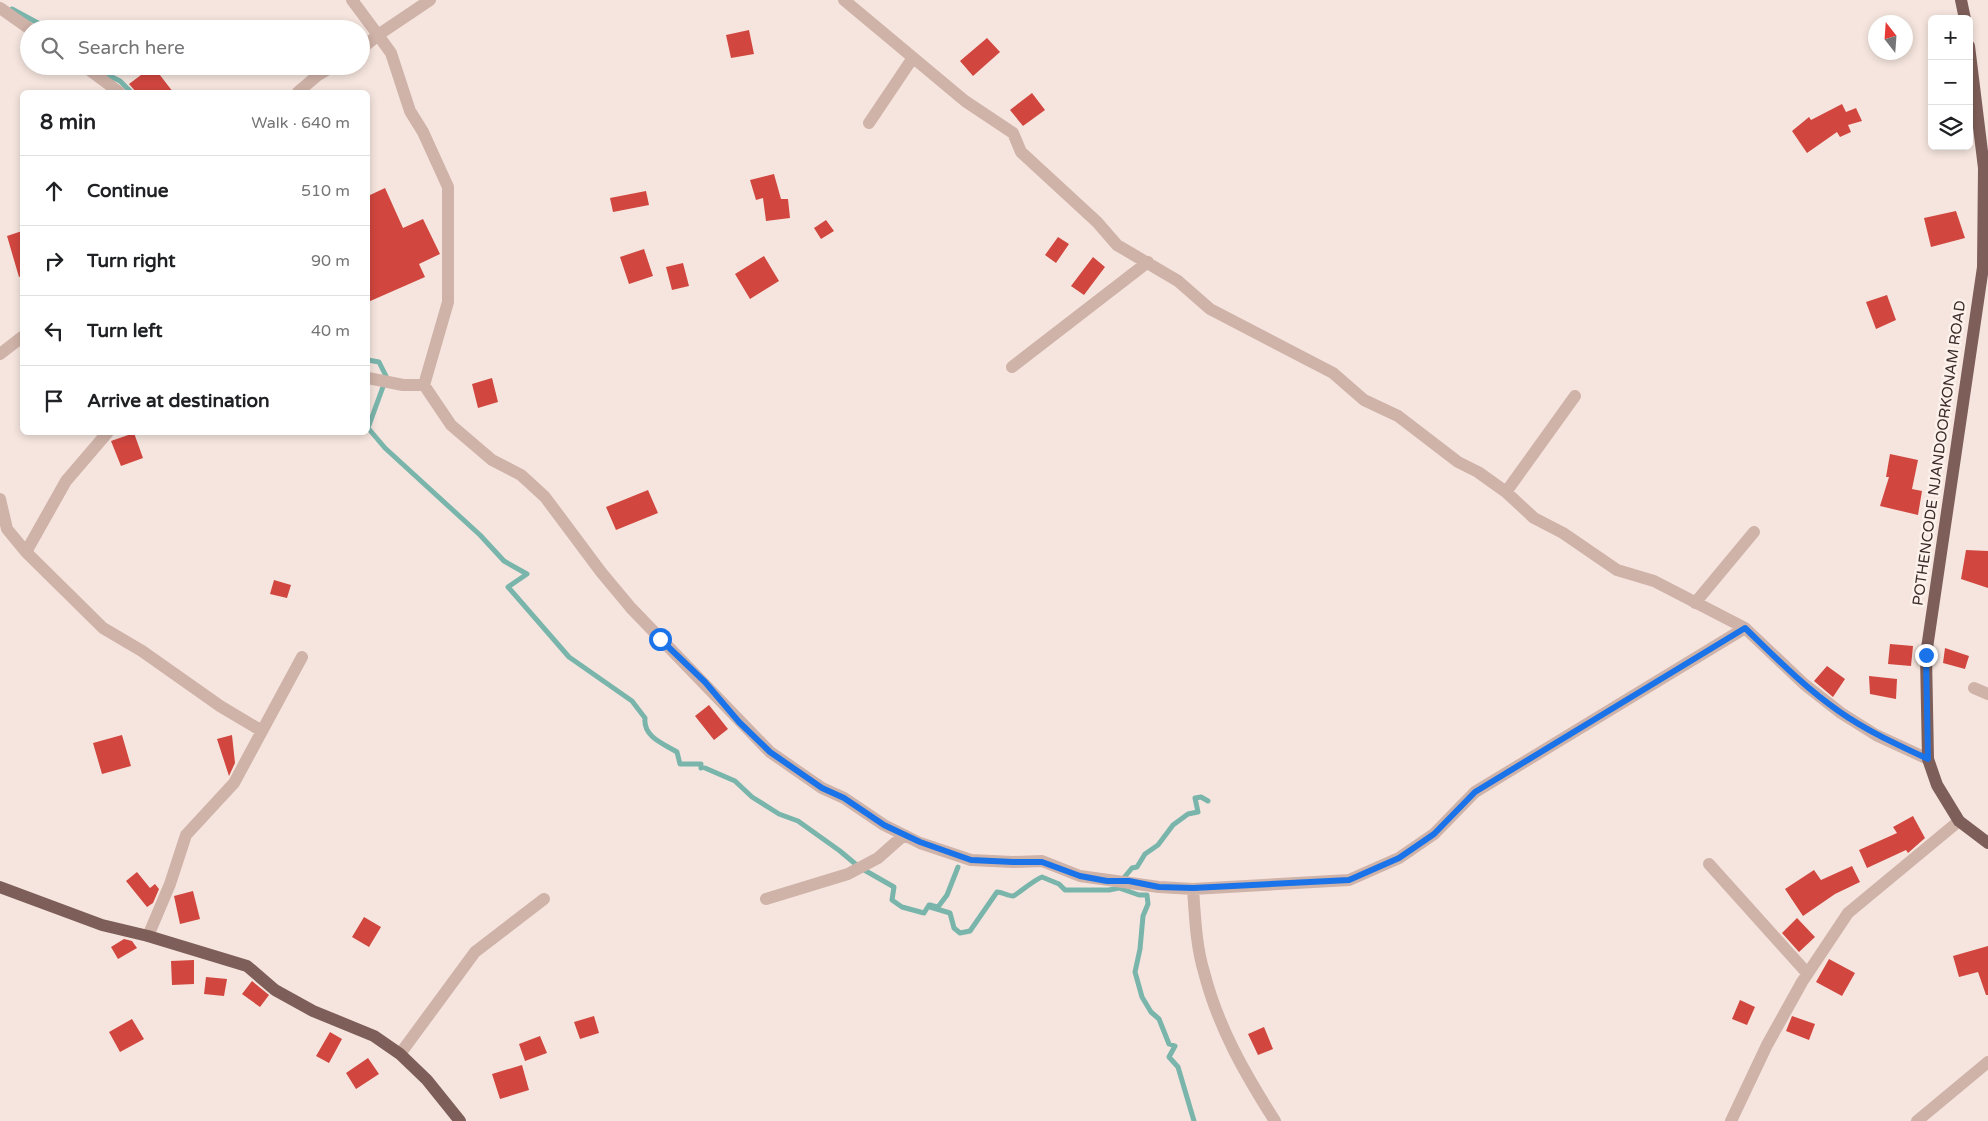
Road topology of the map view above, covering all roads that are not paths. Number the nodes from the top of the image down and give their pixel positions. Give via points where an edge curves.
1 (352, 0) edge
2 (430, 0) edge
3 (844, 0) edge
4 (1961, 0) edge
5 (0, 8) edge
6 (1963, 15) edge
7 (367, 20) edge
8 (20, 22) edge
9 (370, 24) edge
10 (378, 35) junction
11 (370, 42) edge
12 (912, 59) junction
13 (1971, 60) edge
14 (96, 75) edge
15 (318, 75) edge
16 (116, 90) edge
17 (300, 90) edge
18 (869, 123) dead end
19 (1148, 262) junction
20 (20, 339) edge
21 (0, 354) edge
22 (1012, 367) dead end
23 (370, 378) edge
24 (424, 385) junction
25 (1575, 396) dead end
26 (105, 435) edge
27 (1506, 492) junction
28 (0, 498) edge
29 (1754, 532) dead end
30 (26, 552) junction
31 (1695, 603) junction
32 (1745, 628) junction
33 (302, 657) dead end
34 (1974, 688) dead end
35 (1988, 694) edge
36 (262, 731) junction
37 (1928, 759) junction
38 (1960, 821) junction
39 (904, 835) junction
40 (1987, 839) edge
41 (1709, 864) dead end
42 (0, 887) edge
43 (1193, 888) junction
44 (544, 899) dead end
45 (766, 899) dead end
46 (148, 936) junction
47 (1807, 973) junction
48 (400, 1054) junction
49 (1988, 1062) edge
50 (460, 1121) edge
51 (1275, 1121) edge
52 (1731, 1121) edge
53 (1917, 1121) edge

1 - 7 street
2 - 10 street
3 - 12 street
4 - 6 main road
5 - 8 street
9 - 10 street
10 - 11 street
10 - 24 street via 391,53 410,111 448,187 448,302
12 - 18 street
12 - 19 street via 965,101 1013,133 1022,152 1117,245
13 - 37 main road, POTHENCODE NJANDOORKONAM ROAD via 1984,168 1983,267 1926,655
14 - 16 street
15 - 17 street
19 - 22 street
19 - 27 street via 1178,281 1210,309 1333,373 1364,400 1398,416 1444,452
20 - 21 street
23 - 24 street via 403,385
24 - 39 street via 451,425 492,460 521,475 545,497 631,608 770,752 822,788
25 - 27 street
26 - 30 street via 66,481
27 - 31 street via 1534,518 1563,533 1617,570 1654,581
28 - 30 street via 8,529
29 - 31 street
30 - 36 street via 103,628
31 - 32 street
32 - 37 street via 1804,684 1841,713
32 - 43 street via 1475,792 1434,834 1399,858 1349,880
33 - 36 street
34 - 35 street
36 - 46 street via 234,783 186,835
37 - 38 main road, POTHENCODE NJANDOORKONAM ROAD via 1937,785
38 - 40 main road, POTHENCODE NJANDOORKONAM ROAD
38 - 47 street via 1848,913
39 - 43 street via 971,860 1042,862 1080,876 1107,881
39 - 45 street via 878,858 848,874
41 - 47 street
42 - 46 main road via 102,925
43 - 51 street via 1203,971 1213,1003 1242,1069
44 - 48 street via 475,952
46 - 48 main road via 247,966 283,994 313,1011 374,1036
47 - 52 street via 1767,1045
48 - 50 main road via 427,1080
49 - 53 street

